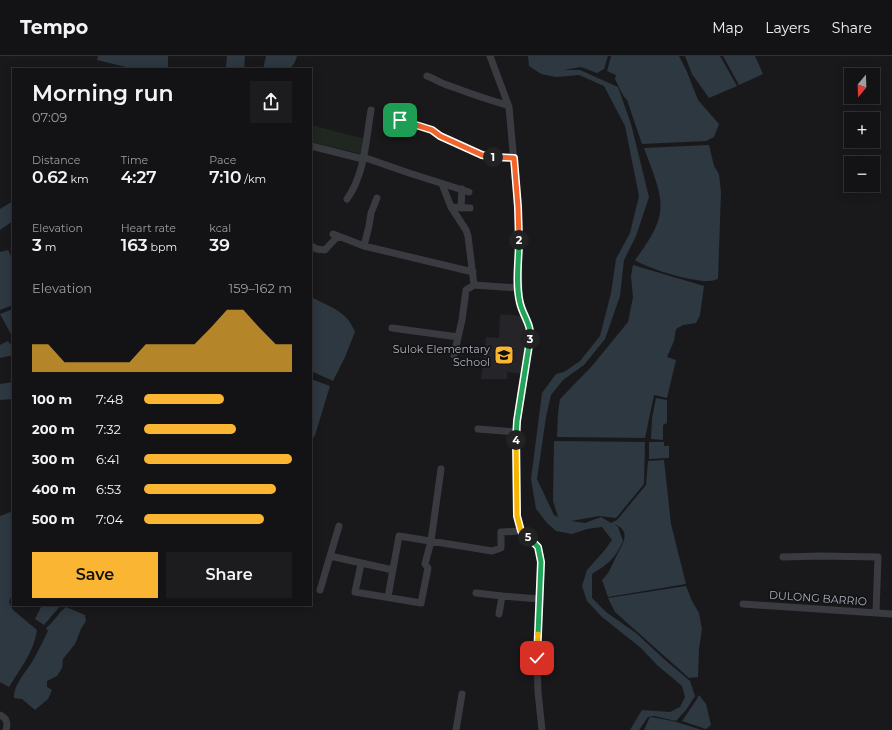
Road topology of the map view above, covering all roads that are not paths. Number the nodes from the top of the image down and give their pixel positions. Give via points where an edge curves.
1 (490, 56) edge
2 (427, 76) dead end
3 (507, 105) junction
4 (371, 110) dead end
5 (400, 120) dead end
6 (312, 146) edge
7 (363, 158) junction
8 (514, 158) junction
9 (442, 184) junction
10 (377, 198) dead end
11 (347, 199) dead end
12 (451, 207) junction
13 (461, 208) junction
14 (470, 208) dead end
15 (364, 246) junction
16 (312, 247) edge
17 (473, 272) junction
18 (474, 285) junction
19 (518, 288) junction
20 (392, 328) dead end
21 (458, 337) junction
22 (454, 355) dead end
23 (478, 429) dead end
24 (516, 432) junction
25 (441, 469) dead end
26 (339, 526) dead end
27 (521, 531) junction
28 (431, 541) junction
29 (330, 556) junction
30 (783, 556) dead end
31 (361, 564) junction
32 (393, 570) junction
33 (320, 590) dead end
34 (476, 593) dead end
35 (502, 596) junction
36 (388, 597) junction
37 (540, 599) junction
38 (743, 604) dead end
39 (876, 613) junction
40 (499, 614) dead end
41 (892, 614) edge
42 (462, 694) dead end
43 (0, 715) edge
44 (6, 730) edge
45 (456, 730) edge
46 (542, 730) edge

1 - 3 street
2 - 3 street
3 - 8 street
4 - 7 street
5 - 8 street via 432,130 482,155
6 - 7 street
7 - 9 street
7 - 11 street via 358,177
8 - 19 street via 518,207
9 - 12 street
9 - 13 street via 465,191
10 - 15 street
12 - 13 street
12 - 17 street via 466,230
13 - 14 street
15 - 16 street via 335,235 325,250
15 - 17 street
17 - 18 street
18 - 19 street
18 - 21 street via 466,290
19 - 24 street via 520,304 531,333
20 - 21 street
21 - 22 street
23 - 24 street
24 - 27 street via 517,516
25 - 28 street
26 - 29 street
27 - 28 street via 501,532 501,548 492,551
27 - 37 street via 535,543 540,554
28 - 32 street via 399,536
28 - 36 street via 425,564 428,568 421,603
29 - 31 street
29 - 33 street
30 - 39 street via 878,557
31 - 32 street
31 - 36 street via 355,592
32 - 36 street
34 - 35 street
35 - 37 street
35 - 40 street
37 - 46 street via 538,692
38 - 39 street, DULONG BARRIO
39 - 41 street, DULONG BARRIO
42 - 45 street
43 - 44 street via 6,719

